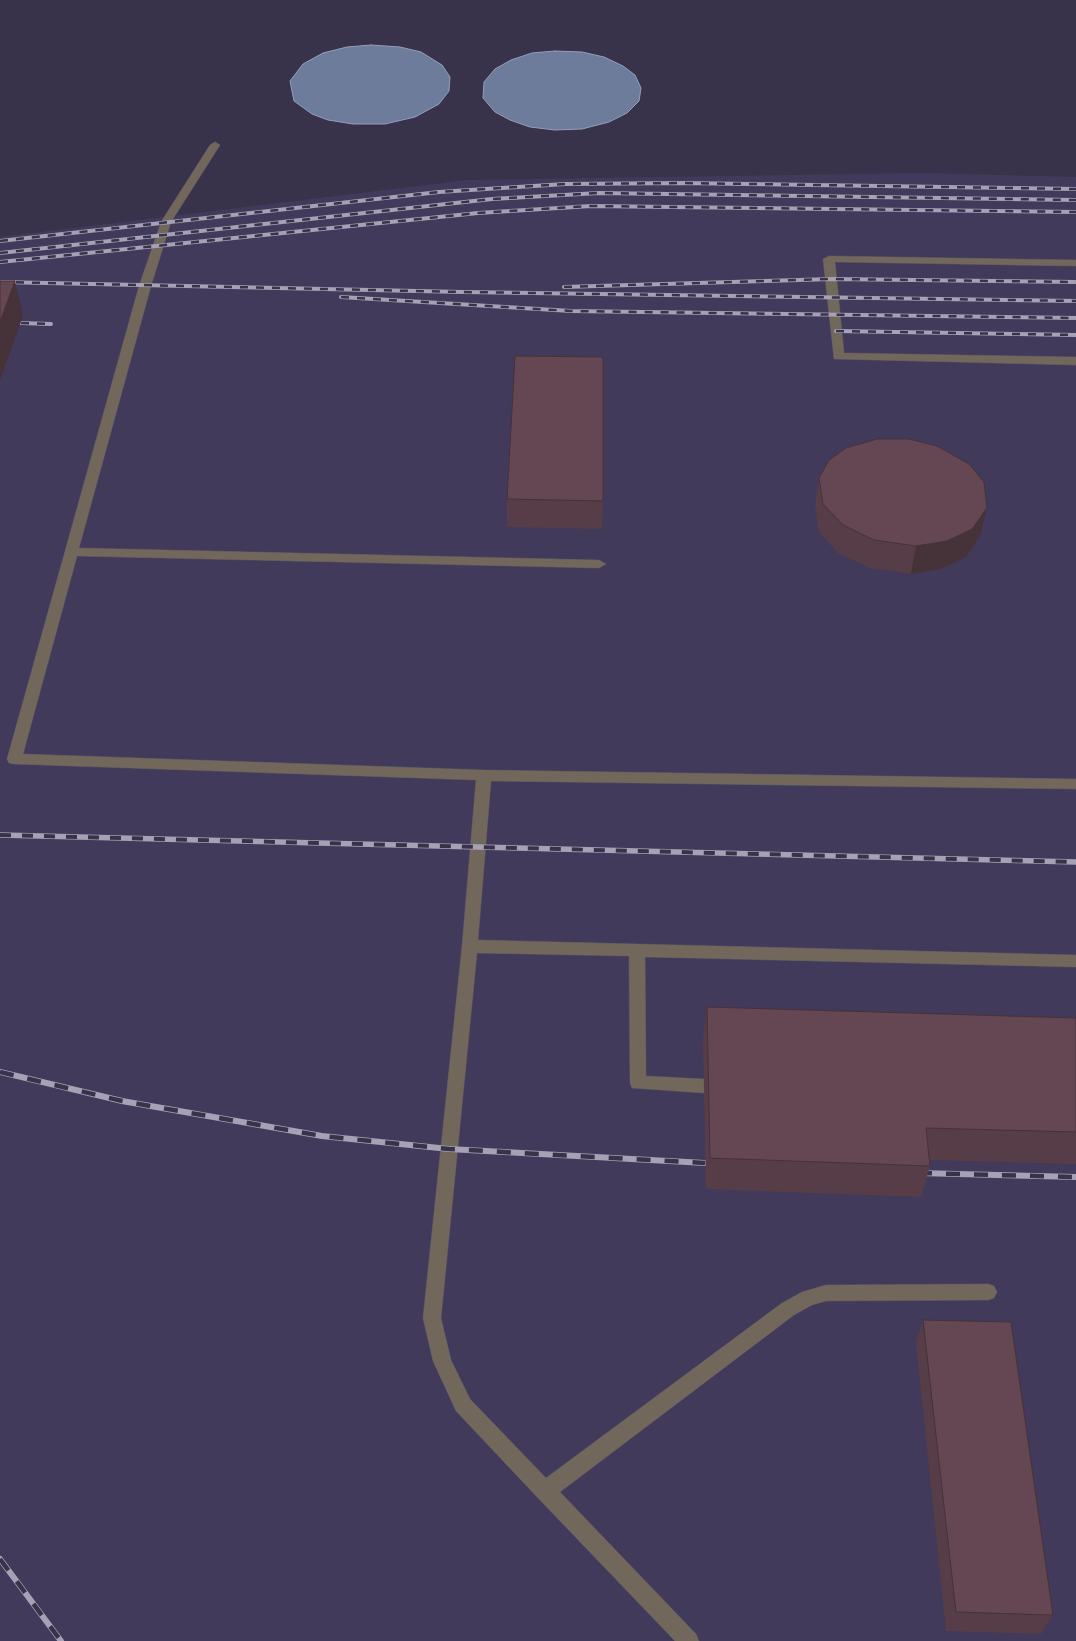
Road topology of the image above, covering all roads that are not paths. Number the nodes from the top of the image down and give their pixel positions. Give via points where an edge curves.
1 (215, 145) dead end
2 (1076, 263) edge
3 (1076, 361) edge
4 (72, 552) junction
5 (600, 564) dead end
6 (484, 775) junction
7 (1076, 784) edge
8 (470, 946) junction
9 (637, 950) junction
10 (1076, 961) edge
11 (704, 1086) dead end
12 (988, 1292) dead end
13 (545, 1491) junction
14 (689, 1641) edge

1 - 4 lane via 166,222 145,286
2 - 3 lane via 829,259 838,356
4 - 5 lane
4 - 6 lane via 14,759
6 - 7 lane
6 - 8 lane
8 - 9 lane
8 - 13 lane via 432,1318 442,1361 463,1405
9 - 10 lane
9 - 11 lane via 638,1083
12 - 13 lane via 826,1293 808,1298 788,1309
13 - 14 lane

